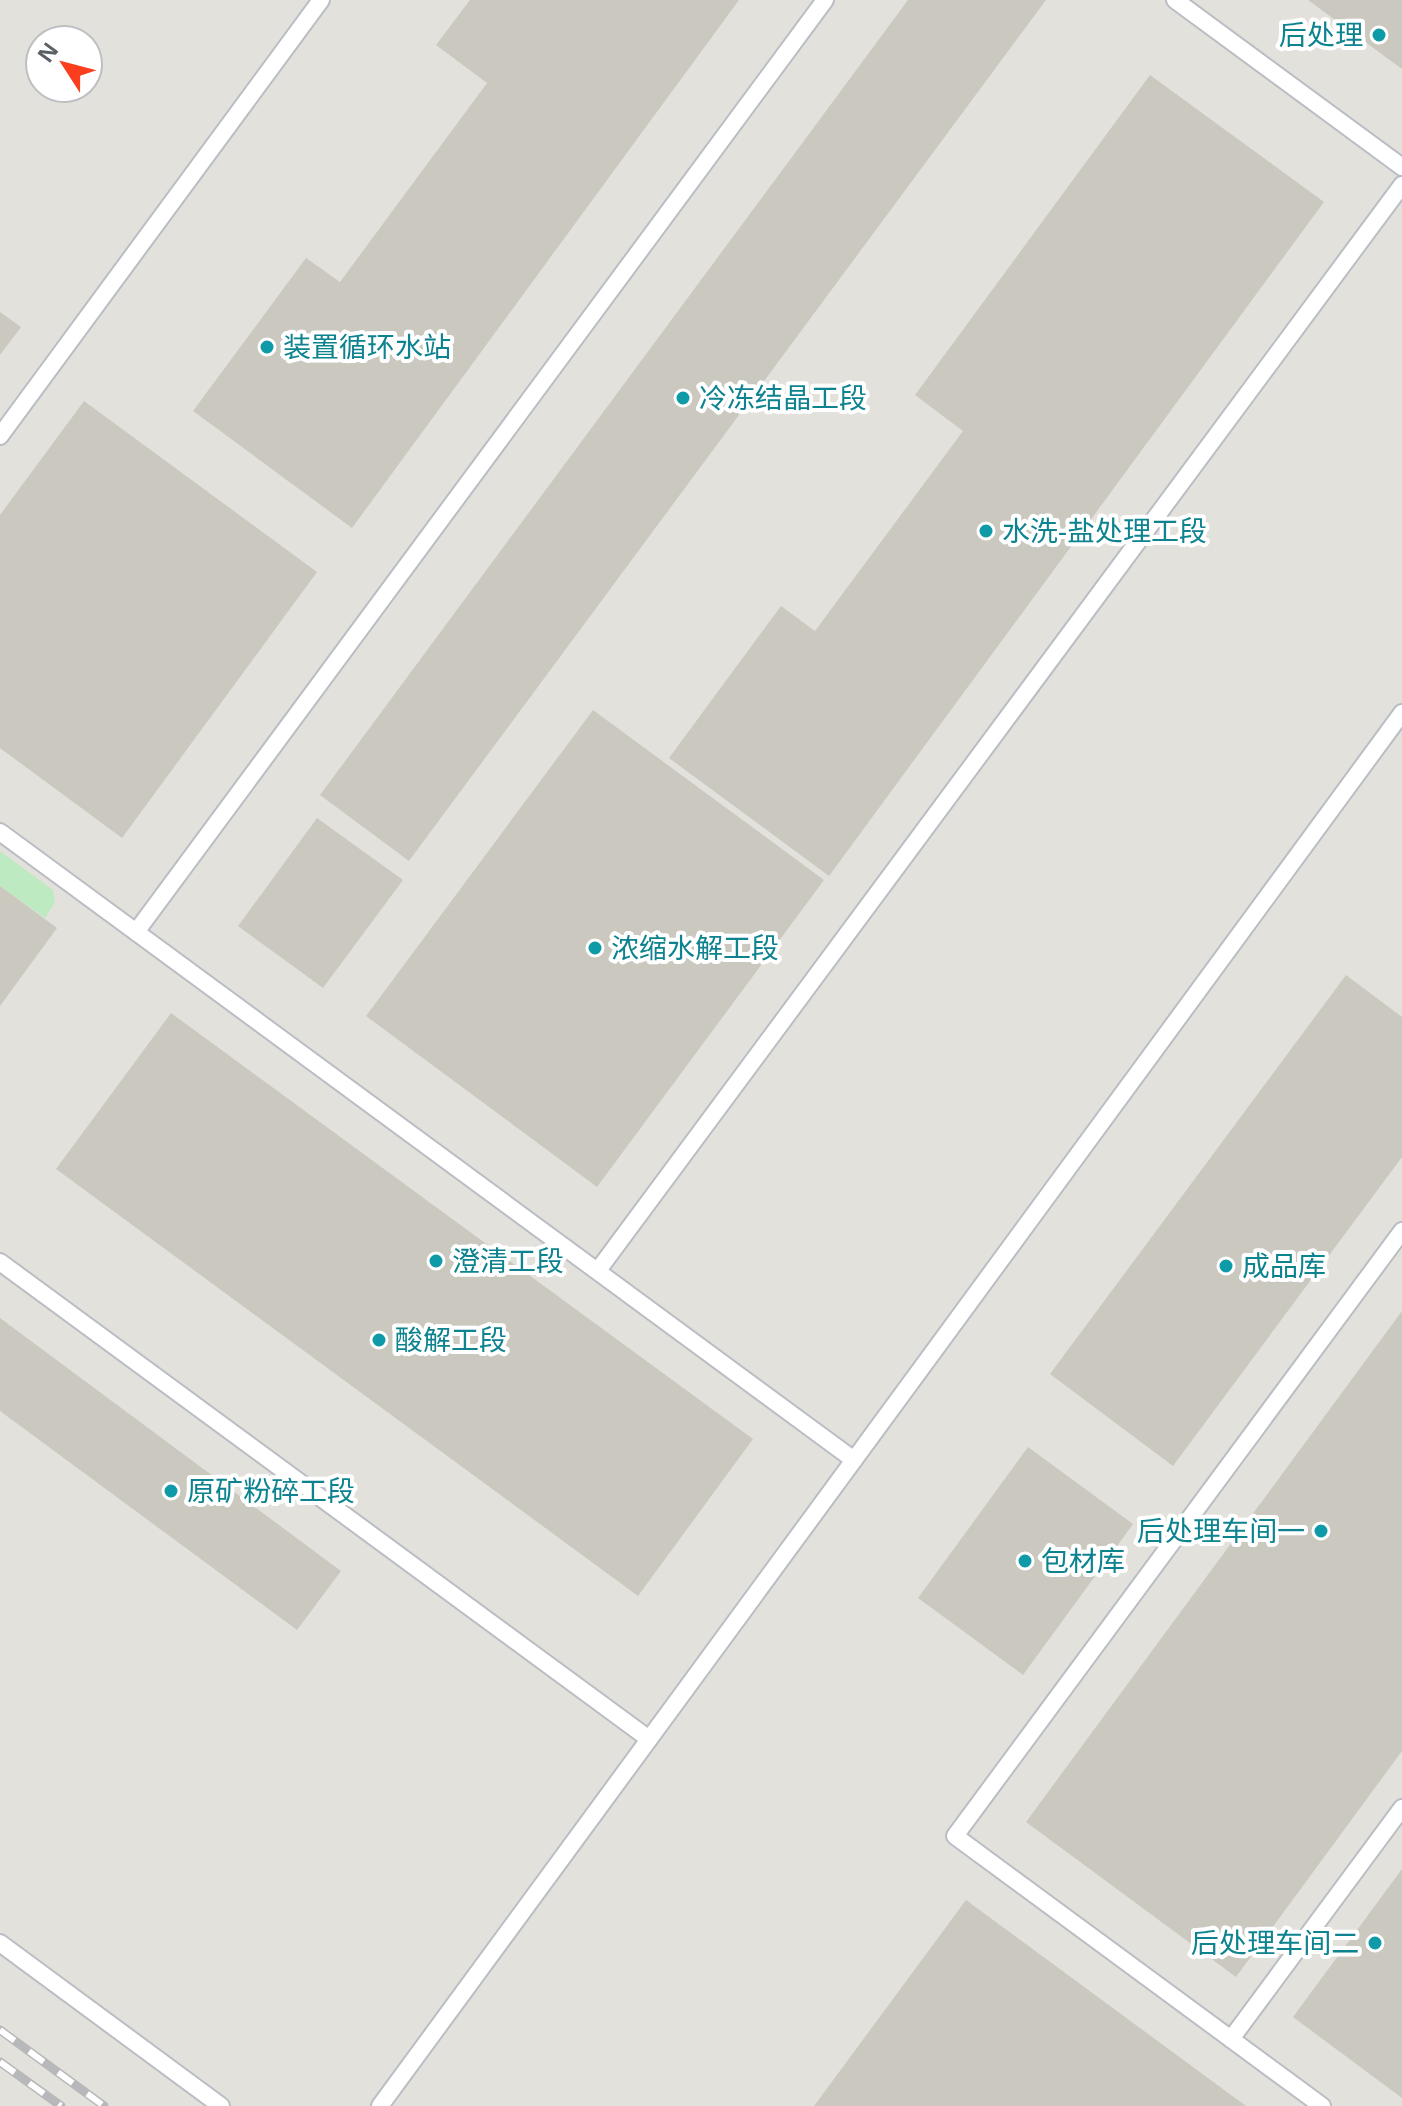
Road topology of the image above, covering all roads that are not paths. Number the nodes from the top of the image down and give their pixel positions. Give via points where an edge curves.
1 (321, 0) edge
2 (825, 0) edge
3 (1175, 0) edge
4 (1402, 167) edge
5 (1402, 185) edge
6 (0, 436) edge
7 (1402, 713) edge
8 (0, 832) edge
9 (136, 932) junction
10 (1402, 1231) edge
11 (0, 1262) edge
12 (599, 1269) junction
13 (854, 1460) junction
14 (649, 1739) junction
15 (1402, 1808) edge
16 (0, 1943) edge
17 (1231, 2039) junction
18 (221, 2106) edge
19 (380, 2106) edge
20 (1322, 2106) edge

1 - 6 lane
2 - 9 lane
3 - 4 lane
5 - 12 lane
7 - 13 lane
8 - 9 lane
9 - 12 lane
10 - 17 lane via 955,1836
11 - 14 lane
12 - 13 lane
13 - 14 lane
14 - 19 lane
15 - 17 lane
16 - 18 lane
17 - 20 lane

